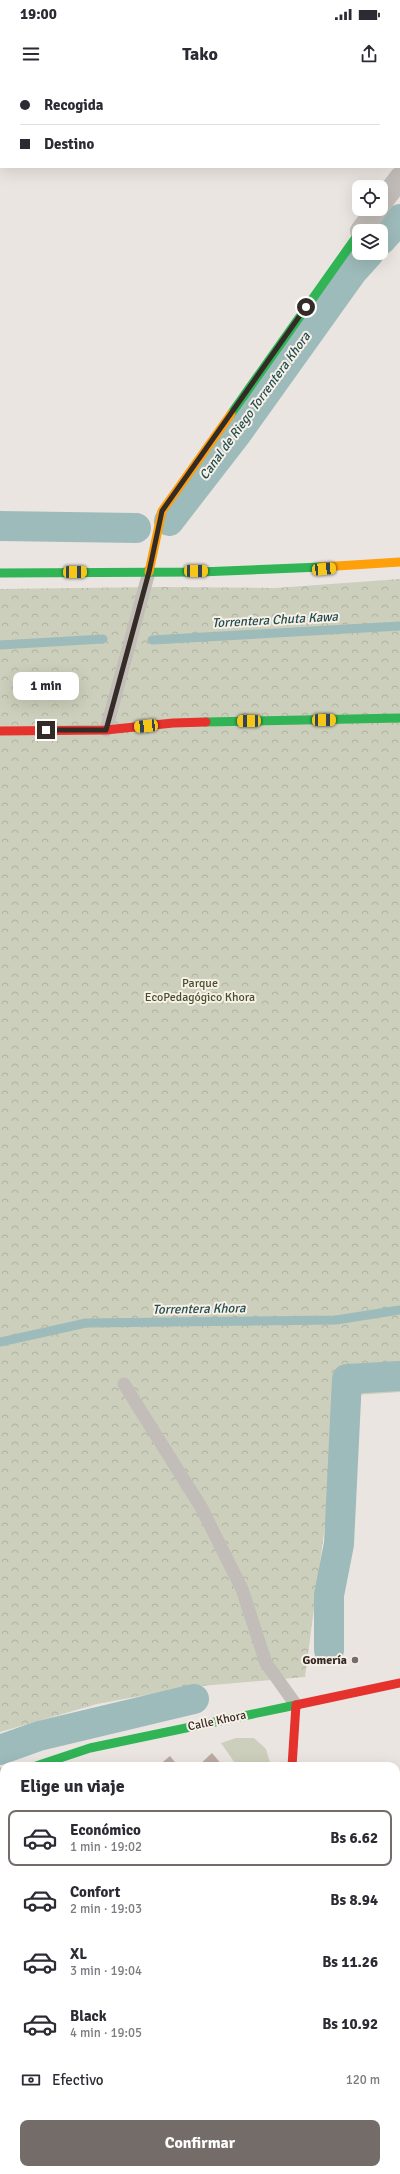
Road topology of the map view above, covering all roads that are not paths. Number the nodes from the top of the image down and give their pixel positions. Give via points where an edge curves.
1 (400, 178) edge
2 (388, 194) edge
3 (352, 243) edge
4 (400, 562) edge
5 (149, 572) junction
6 (0, 574) edge
7 (400, 718) edge
8 (106, 730) junction
9 (0, 731) edge
10 (124, 1384) dead end
11 (400, 1683) edge
12 (296, 1705) junction
13 (48, 1762) edge
14 (292, 1762) edge

1 - 2 street
3 - 5 street via 162,511
4 - 5 street via 324,569
5 - 6 street
5 - 8 lane
7 - 8 street via 173,723
8 - 9 street
10 - 12 lane via 200,1507 242,1589 266,1663
11 - 12 street, Calle Khora
12 - 13 street, Calle Khora via 90,1748
12 - 14 street

